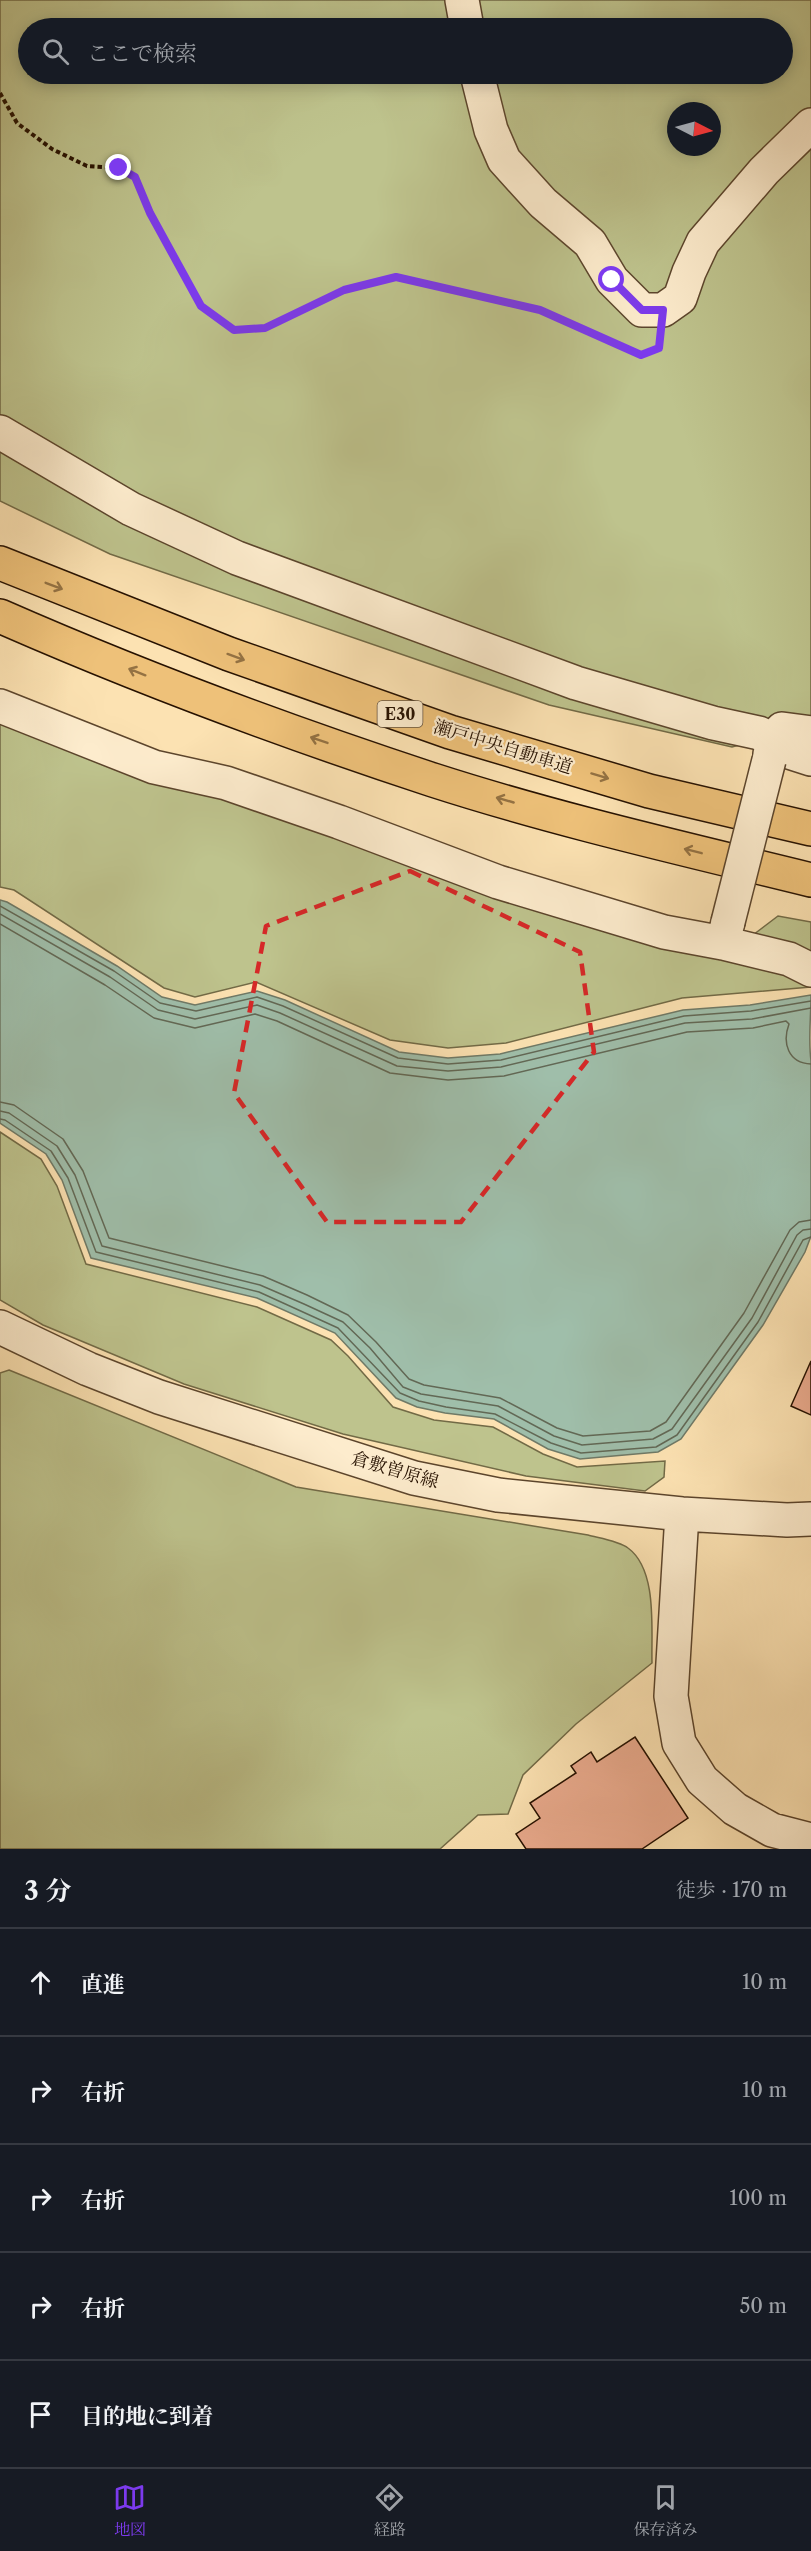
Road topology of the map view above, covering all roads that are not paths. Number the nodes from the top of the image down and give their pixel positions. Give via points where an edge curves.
1 (462, 0) edge
2 (465, 18) edge
3 (480, 84) edge
4 (811, 125) edge
5 (0, 432) edge
6 (0, 563) edge
7 (0, 616) edge
8 (0, 706) edge
9 (811, 733) edge
10 (771, 750) junction
11 (811, 759) edge
12 (811, 829) edge
13 (811, 880) edge
14 (725, 932) junction
15 (811, 970) edge
16 (0, 1327) edge
17 (682, 1514) junction
18 (811, 1519) edge
19 (811, 1840) edge

1 - 2 street
3 - 4 street via 491,130 504,159 543,203 590,243 612,280 642,310 663,310 680,298 704,242 764,171
5 - 10 street via 131,509 237,558 576,683 759,733
6 -> 12 highway, 瀬戸中央自動車道 / E30 via 229,654 450,732 649,790
13 -> 7 highway via 638,838 435,780 213,703
8 - 14 street via 154,768 226,783 498,882 664,932
9 - 10 street via 782,729
10 - 11 street
10 - 14 street, bridge
14 - 15 street
16 - 17 street, 倉敷曽原線 via 159,1397 414,1479 498,1495
17 - 18 street, 倉敷曽原線
17 - 19 street via 671,1696 679,1743 702,1780 735,1809 772,1830

